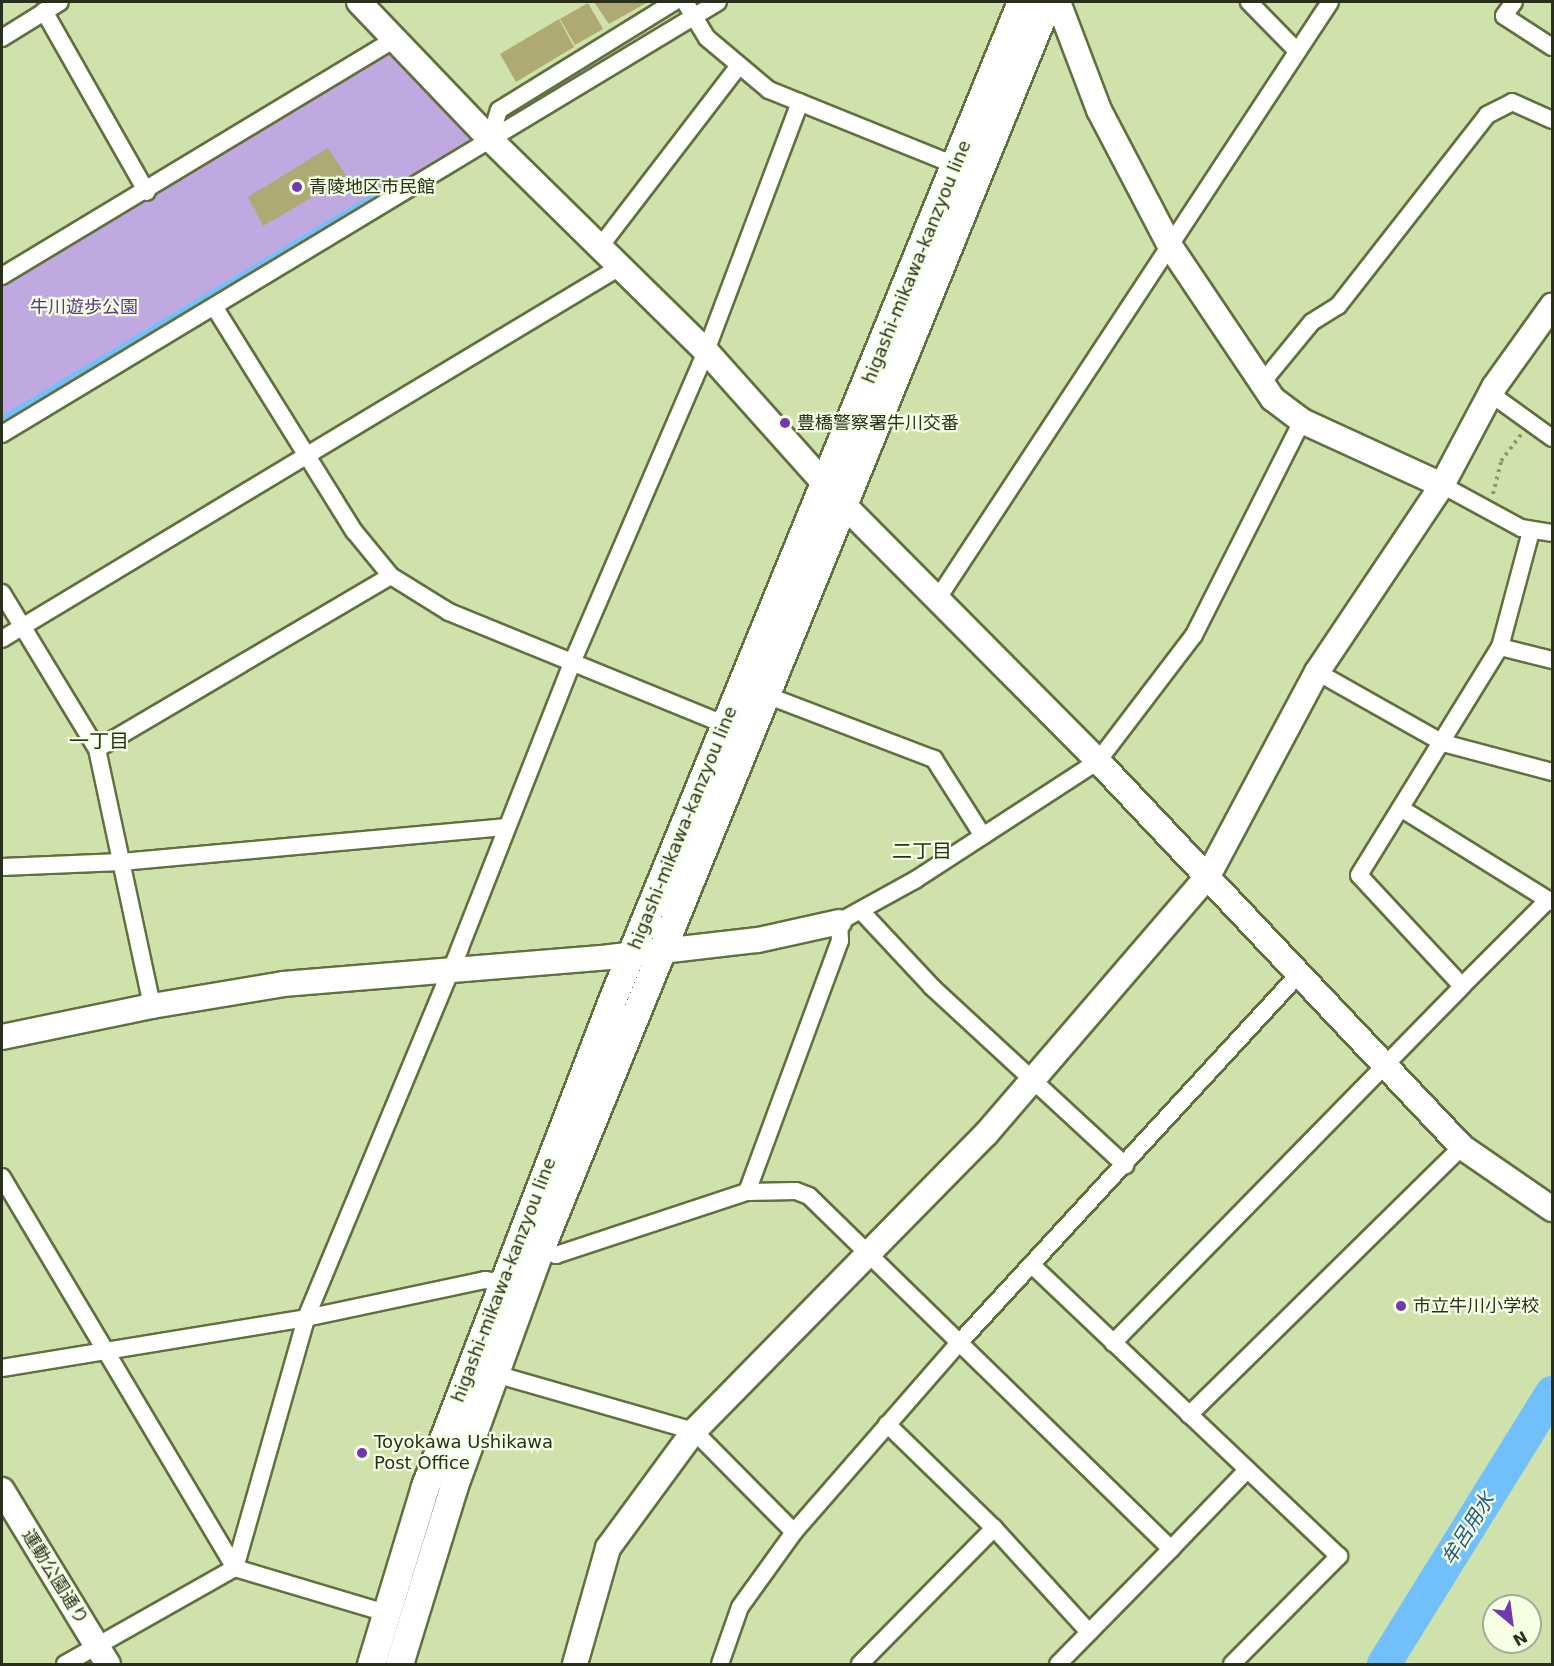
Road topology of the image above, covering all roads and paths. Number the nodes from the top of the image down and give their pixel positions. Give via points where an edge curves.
1 (60, 2) edge
2 (359, 2) edge
3 (674, 2) edge
4 (718, 2) edge
5 (1021, 2) edge
6 (1048, 2) edge
7 (1058, 2) edge
8 (1249, 2) edge
9 (1330, 2) edge
10 (1514, 2) edge
11 (690, 9) edge
12 (44, 11) junction
13 (2, 38) edge
14 (396, 38) junction
15 (1552, 46) edge
16 (1297, 51) junction
17 (738, 67) junction
18 (800, 102) junction
19 (1552, 120) edge
20 (490, 139) junction
21 (967, 170) junction
22 (147, 192) junction
23 (1170, 246) junction
24 (599, 248) junction
25 (618, 268) junction
26 (2, 276) edge
27 (1552, 306) edge
28 (215, 308) junction
29 (706, 351) junction
30 (1261, 384) junction
31 (1491, 393) junction
32 (1302, 421) junction
33 (1531, 422) junction
34 (2, 434) edge
35 (1552, 438) edge
36 (305, 456) junction
37 (1442, 485) junction
38 (833, 494) junction
39 (1489, 511) junction
40 (1531, 531) junction
41 (1552, 533) edge
42 (391, 576) junction
43 (2, 593) edge
44 (936, 601) junction
45 (21, 627) junction
46 (2, 639) edge
47 (1500, 647) junction
48 (1552, 660) edge
49 (571, 665) junction
50 (1317, 672) junction
51 (766, 695) junction
52 (726, 725) junction
53 (1443, 743) junction
54 (98, 749) junction
55 (1098, 761) junction
56 (1552, 772) edge
57 (1402, 809) junction
58 (504, 827) junction
59 (983, 836) junction
60 (121, 862) junction
61 (2, 867) edge
62 (1208, 876) junction
63 (1550, 901) edge
64 (861, 911) junction
65 (839, 922) junction
66 (659, 951) junction
67 (632, 954) junction
68 (451, 968) junction
69 (1298, 975) junction
70 (1462, 986) junction
71 (152, 1006) junction
72 (2, 1037) edge
73 (1384, 1066) junction
74 (1033, 1083) junction
75 (1462, 1147) junction
76 (1125, 1165) junction
77 (2, 1177) edge
78 (747, 1192) junction
79 (1552, 1209) edge
80 (540, 1249) junction
81 (867, 1257) junction
82 (1032, 1265) junction
83 (502, 1283) junction
84 (306, 1318) junction
85 (959, 1343) junction
86 (1113, 1343) junction
87 (105, 1352) junction
88 (2, 1368) edge
89 (495, 1374) junction
90 (1189, 1415) junction
91 (887, 1424) junction
92 (694, 1431) junction
93 (1247, 1470) junction
94 (2, 1490) edge
95 (994, 1528) junction
96 (794, 1532) junction
97 (1171, 1549) junction
98 (235, 1568) junction
99 (387, 1613) junction
100 (1089, 1632) junction
101 (103, 1654) edge
102 (65, 1665) edge
103 (371, 1665) edge
104 (399, 1665) edge
105 (575, 1665) edge
106 (720, 1665) edge
107 (860, 1665) edge
108 (1058, 1665) edge
109 (1232, 1665) edge

1 - 12 street
2 - 14 street
3 - 20 street via 499,110
4 - 11 street
5 - 21 main road, higashi-mikawa-kanzyou line
6 - 21 main road, higashi-mikawa-kanzyou line
7 - 23 street via 1099,110
8 - 16 street
9 - 16 street
10 - 15 street via 1504,16
11 - 17 street via 707,38
11 - 20 street
12 - 13 street
12 - 22 street
14 - 20 street
14 - 22 street
16 - 23 street
17 - 18 street via 769,90
17 - 24 street
18 - 21 street
18 - 29 street
19 - 30 street via 1512,102 1487,115 1338,306 1312,322
20 - 24 street
20 - 28 street
21 - 38 main road, higashi-mikawa-kanzyou line
22 - 26 street
23 - 30 street
23 - 44 street
24 - 25 street
25 - 29 street
25 - 36 street
27 - 31 street
28 - 34 street
28 - 36 street
29 - 38 street
29 - 49 street
30 - 32 street via 1273,399
31 - 33 street
31 - 37 street
32 - 37 street
32 - 55 street via 1194,635
33 - 35 street
33 - 39 path via 1501,461
36 - 42 street via 354,531
36 - 45 street
37 - 39 street
37 - 50 street
38 - 44 street
38 - 51 main road, higashi-mikawa-kanzyou line
38 - 52 main road, higashi-mikawa-kanzyou line
39 - 40 street
40 - 41 street
40 - 47 street
42 - 49 street via 449,612
42 - 54 street
43 - 45 street
44 - 55 street
45 - 46 street
45 - 54 street
47 - 48 street
47 - 53 street
49 - 52 street
49 - 58 street
50 - 53 street
50 - 62 street
51 - 59 street via 934,759
51 - 66 main road, higashi-mikawa-kanzyou line
52 - 67 main road, higashi-mikawa-kanzyou line
53 - 56 street
53 - 57 street
54 - 60 street
55 - 59 street
55 - 62 street
57 - 63 street
57 - 70 street via 1359,875
58 - 60 street
58 - 68 street
59 - 64 street
60 - 61 street
60 - 71 street
62 - 69 street
62 - 74 street
63 - 70 street
64 - 65 street
64 - 74 street via 932,987
65 - 66 street via 758,940
65 - 78 street via 840,941
66 - 67 street
66 - 80 main road, higashi-mikawa-kanzyou line
67 - 68 street
67 - 83 main road, higashi-mikawa-kanzyou line
68 - 71 street via 283,984
68 - 84 street
69 - 73 street
69 - 76 street
70 - 73 street
71 - 72 street
73 - 75 street
73 - 86 street
74 - 76 street
74 - 81 street
75 - 79 street
75 - 90 street
76 - 82 street
77 - 87 street
78 - 80 street via 556,1255
78 - 81 street via 796,1191 809,1196
80 - 89 main road, higashi-mikawa-kanzyou line
81 - 85 street
81 - 92 street
82 - 85 street
82 - 86 street
83 - 84 street via 485,1280
83 - 99 main road, higashi-mikawa-kanzyou line via 425,1486
84 - 87 street
84 - 98 street
85 - 91 street
85 - 97 street
86 - 90 street
87 - 88 street
87 - 98 street
89 - 92 street
89 - 104 main road, higashi-mikawa-kanzyou line via 453,1488
90 - 93 street
91 - 95 street
91 - 96 street
92 - 96 street
92 - 105 street via 608,1548
93 - 97 street
93 - 109 street via 1339,1556
94 - 101 street, 運動公園通り
95 - 100 street
95 - 107 street
96 - 106 street via 740,1607
97 - 100 street
98 - 99 street
98 - 101 street
99 - 103 main road, higashi-mikawa-kanzyou line
100 - 108 street
101 - 102 street

